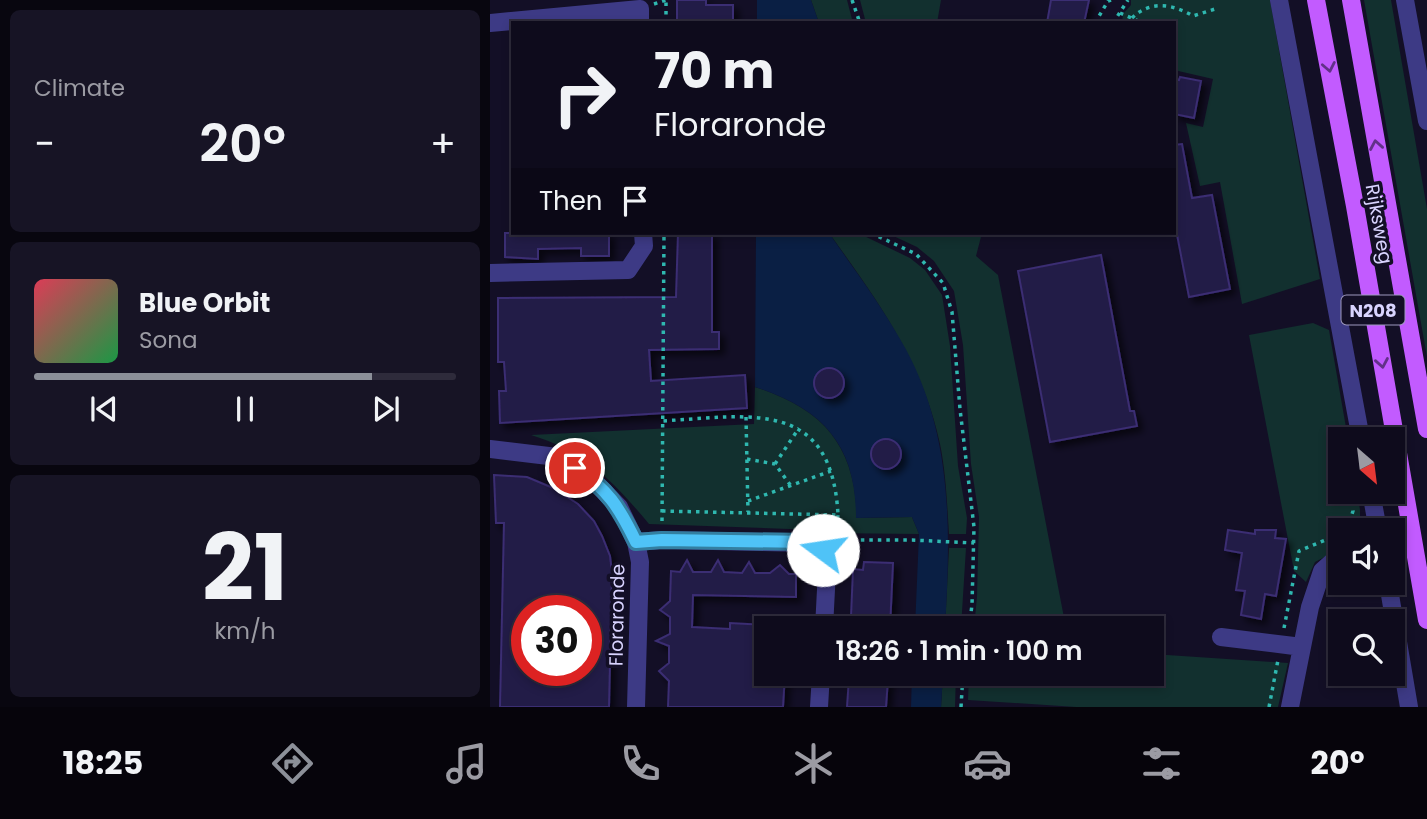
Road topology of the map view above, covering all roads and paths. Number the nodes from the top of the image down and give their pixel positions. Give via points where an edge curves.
1 (666, 0) edge
2 (852, 0) edge
3 (1111, 0) edge
4 (1128, 0) edge
5 (1279, 0) edge
6 (1316, 0) edge
7 (1351, 0) edge
8 (1405, 0) edge
9 (1215, 9) dead end
10 (1120, 13) junction
11 (1164, 16) dead end
12 (1132, 18) junction
13 (511, 21) edge
14 (511, 21) edge
15 (640, 21) edge
16 (666, 21) edge
17 (859, 21) edge
18 (1096, 21) edge
19 (1114, 21) edge
20 (1139, 21) edge
21 (1163, 21) edge
22 (490, 23) edge
23 (1427, 121) edge
24 (643, 235) edge
25 (664, 235) edge
26 (875, 235) edge
27 (490, 273) edge
28 (747, 416) junction
29 (662, 421) junction
30 (1359, 427) edge
31 (799, 428) junction
32 (1427, 429) edge
33 (490, 449) edge
34 (747, 459) junction
35 (775, 464) junction
36 (832, 471) junction
37 (791, 486) junction
38 (748, 501) junction
39 (662, 511) junction
40 (748, 512) junction
41 (838, 514) junction
42 (662, 540) junction
43 (636, 542) junction
44 (974, 543) junction
45 (1328, 566) edge
46 (1390, 595) edge
47 (825, 616) edge
48 (969, 616) edge
49 (1427, 621) edge
50 (1221, 637) dead end
51 (1302, 647) junction
52 (820, 686) edge
53 (962, 686) edge
54 (636, 707) edge
55 (819, 707) edge
56 (961, 707) edge
57 (1290, 707) edge
58 (1409, 707) edge

1 - 16 path
2 - 17 path
3 - 18 path
4 - 10 path
5 - 30 street
6 -> 49 main road, Rijksweg / N208
32 -> 7 main road, Rijksweg / N208
8 - 23 street
9 - 12 path via 1193,16 1160,4
10 - 12 path
10 - 19 path
11 - 21 path
12 - 20 path
13 - 22 street
14 - 15 street via 639,9
24 - 27 street via 643,246 628,270
25 - 29 path
26 - 44 path via 916,254 943,283 958,355
28 - 29 path
28 - 31 path via 772,418
28 - 34 path
29 - 39 path
31 - 35 path
31 - 36 path
33 - 43 street, Floraronde via 566,462 592,479 619,507
34 - 35 path
34 - 38 path
35 - 37 path
36 - 37 path
36 - 41 path
37 - 38 path
38 - 40 path
39 - 40 path
39 - 42 path
40 - 41 path
41 - 44 path via 835,540
42 - 43 street
42 - 47 street via 810,542 823,550 827,570
43 - 54 street, Floraronde via 640,562
44 - 48 path
45 - 51 street via 1310,607
46 - 58 street
50 - 51 street
51 - 57 street
52 - 55 street
53 - 56 path

